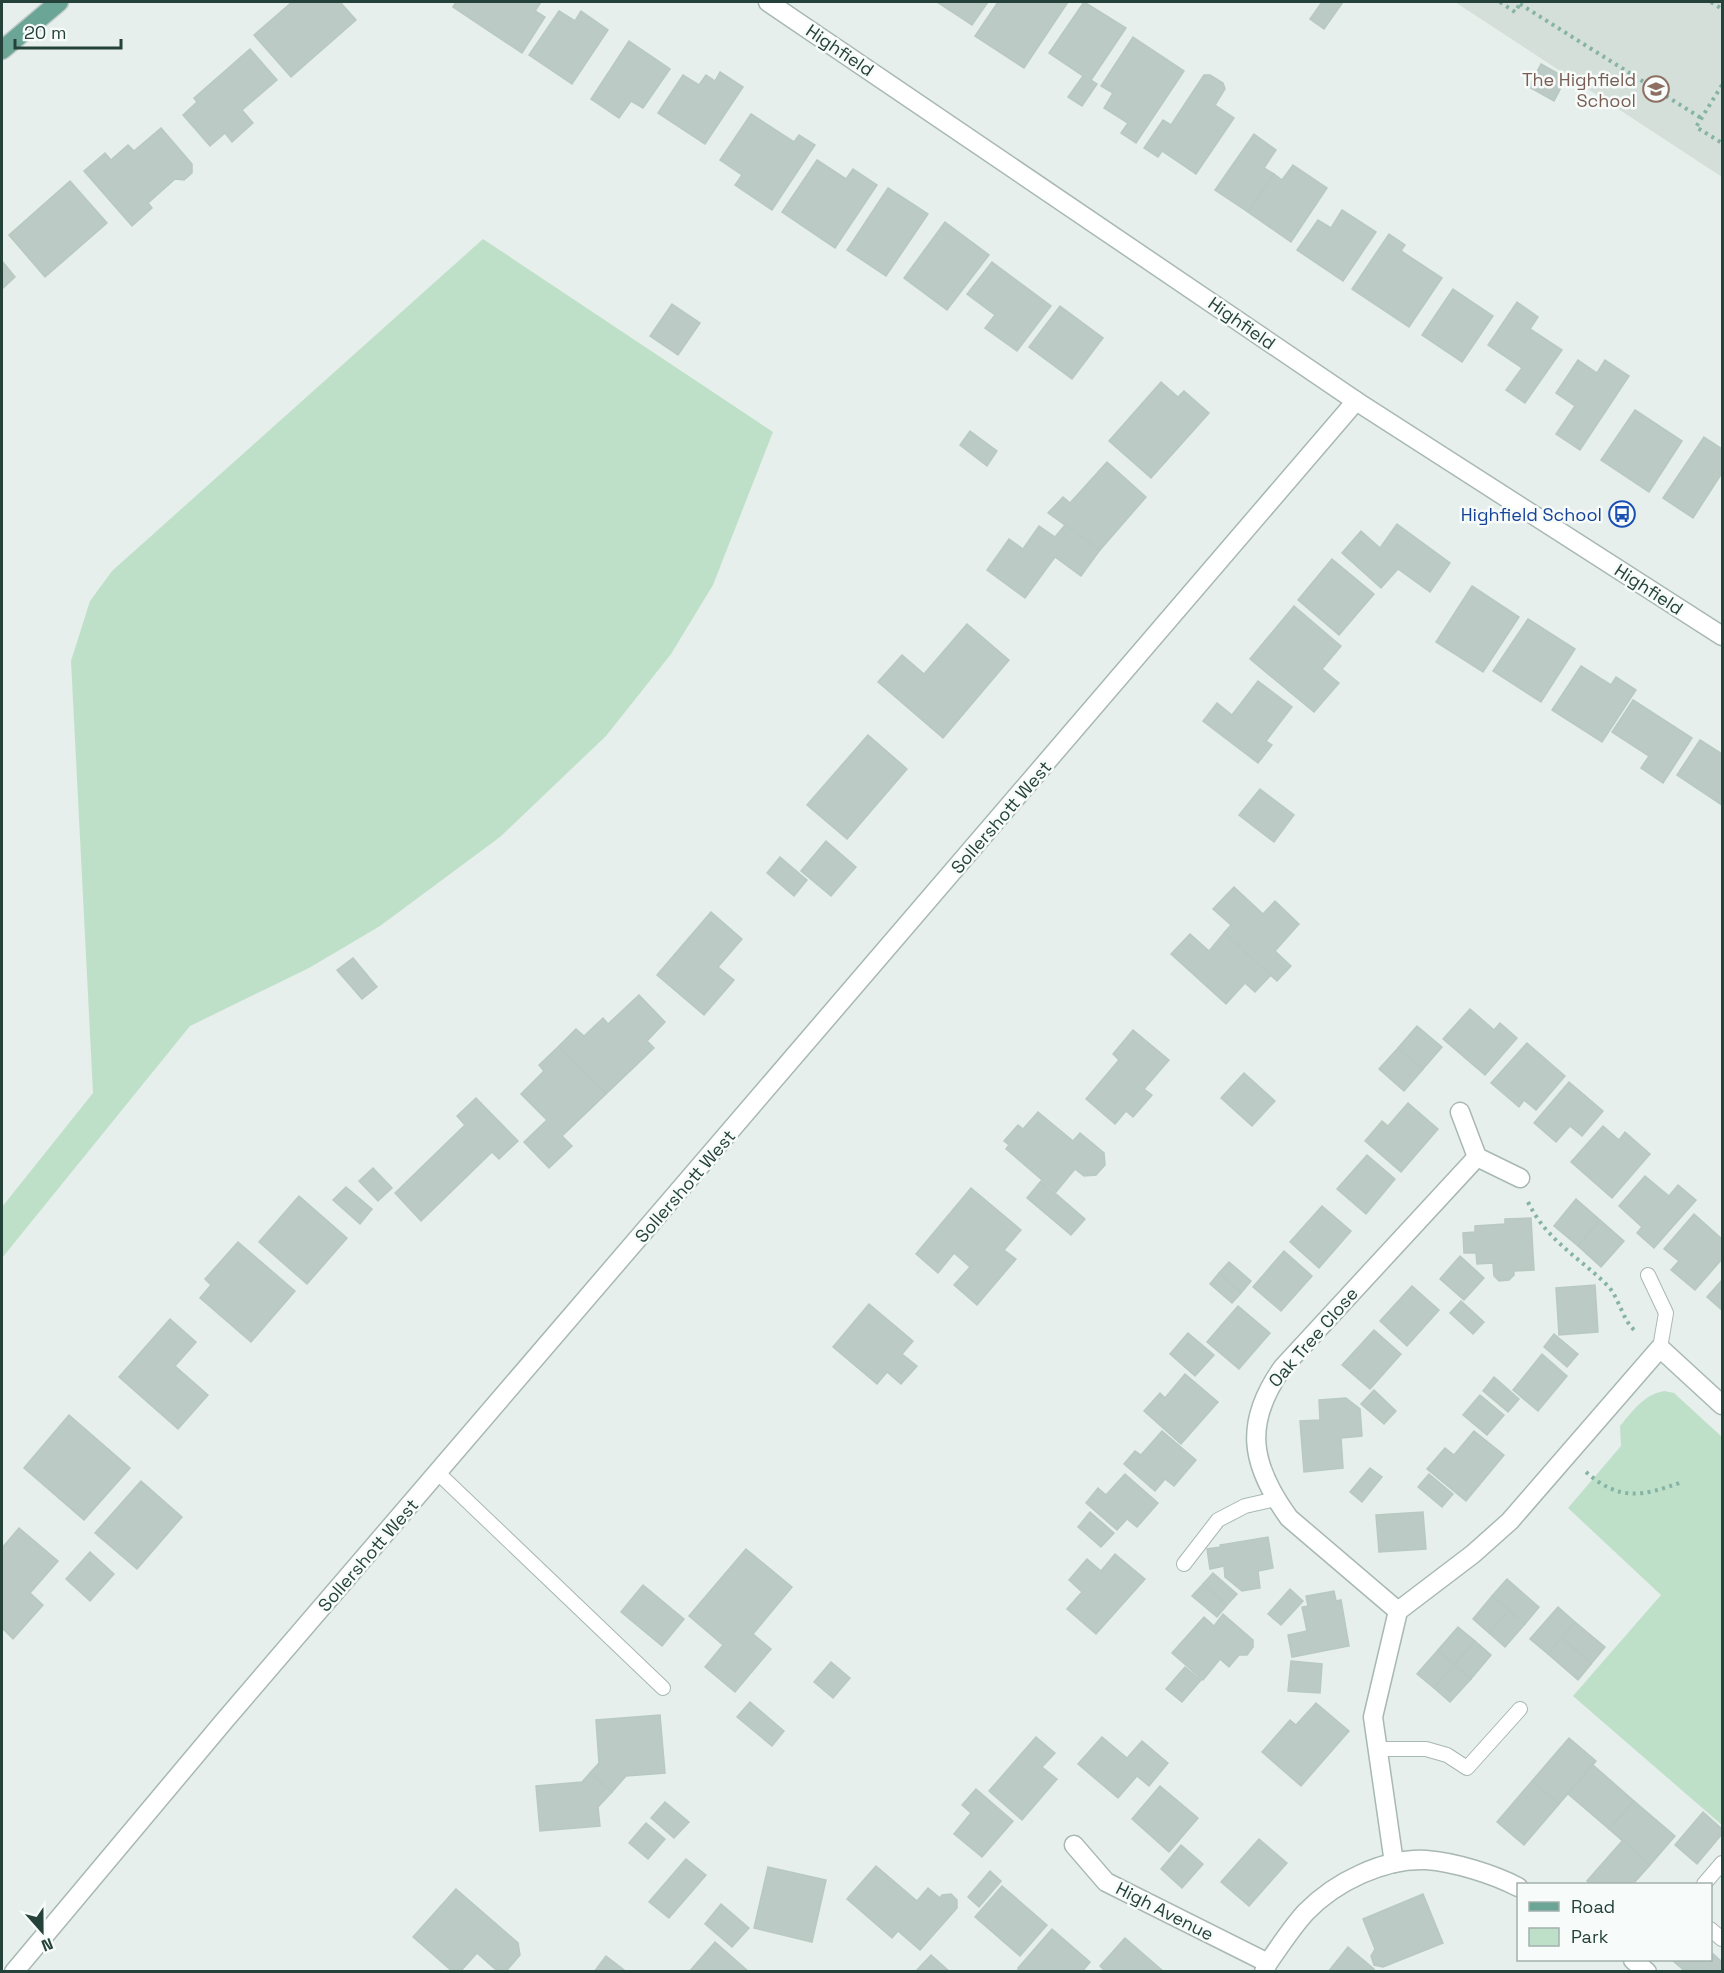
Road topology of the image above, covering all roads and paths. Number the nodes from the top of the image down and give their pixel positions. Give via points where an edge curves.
1 (58, 2) edge
2 (768, 2) edge
3 (1500, 2) edge
4 (1711, 2) edge
5 (1520, 3) edge
6 (1722, 9) edge
7 (2, 50) edge
8 (1722, 86) edge
9 (1701, 117) junction
10 (1722, 143) edge
11 (1356, 401) junction
12 (1722, 636) edge
13 (1460, 1112) dead end
14 (1477, 1157) junction
15 (1520, 1178) joint
16 (1648, 1275) dead end
17 (1660, 1348) junction
18 (1722, 1405) edge
19 (1568, 1455) junction
20 (438, 1473) junction
21 (1682, 1482) dead end
22 (1276, 1499) junction
23 (1184, 1564) dead end
24 (1398, 1611) junction
25 (663, 1688) dead end
26 (1520, 1709) dead end
27 (1377, 1749) junction
28 (1074, 1845) dead end
29 (1394, 1863) junction
30 (1722, 1863) edge
31 (1705, 1883) edge
32 (1517, 1887) edge
33 (1635, 1961) edge
34 (1266, 1967) edge
35 (14, 1971) edge
36 (1647, 1971) edge

1 - 7 main road
2 - 11 street, Highfield
3 - 5 path via 1515,12
4 - 6 path
5 - 9 path
8 - 9 path
9 - 10 path via 1696,127
11 - 12 street, Highfield
11 - 20 street, Sollershott West
13 - 14 street
14 - 15 street
14 - 22 street, Oak Tree Close via 1297,1350 1268,1388 1258,1412 1256,1434 1258,1458
15 - 17 path via 1534,1215 1553,1239 1607,1286 1632,1329
16 - 17 lane via 1666,1312
17 - 18 street
17 - 19 street
19 - 21 path via 1599,1483 1621,1492 1648,1493
19 - 24 street via 1510,1521
20 - 25 lane
20 - 35 street, Sollershott West
22 - 23 lane via 1245,1506 1218,1520
22 - 24 street, Oak Tree Close via 1289,1518
24 - 27 street via 1374,1717
26 - 27 lane via 1467,1768 1447,1755 1426,1749
27 - 29 street
28 - 34 street, High Avenue via 1106,1882
29 - 32 street, High Avenue via 1426,1860 1472,1869
29 - 34 street, High Avenue via 1361,1874 1333,1890 1306,1912
30 - 31 lane
33 - 36 street

